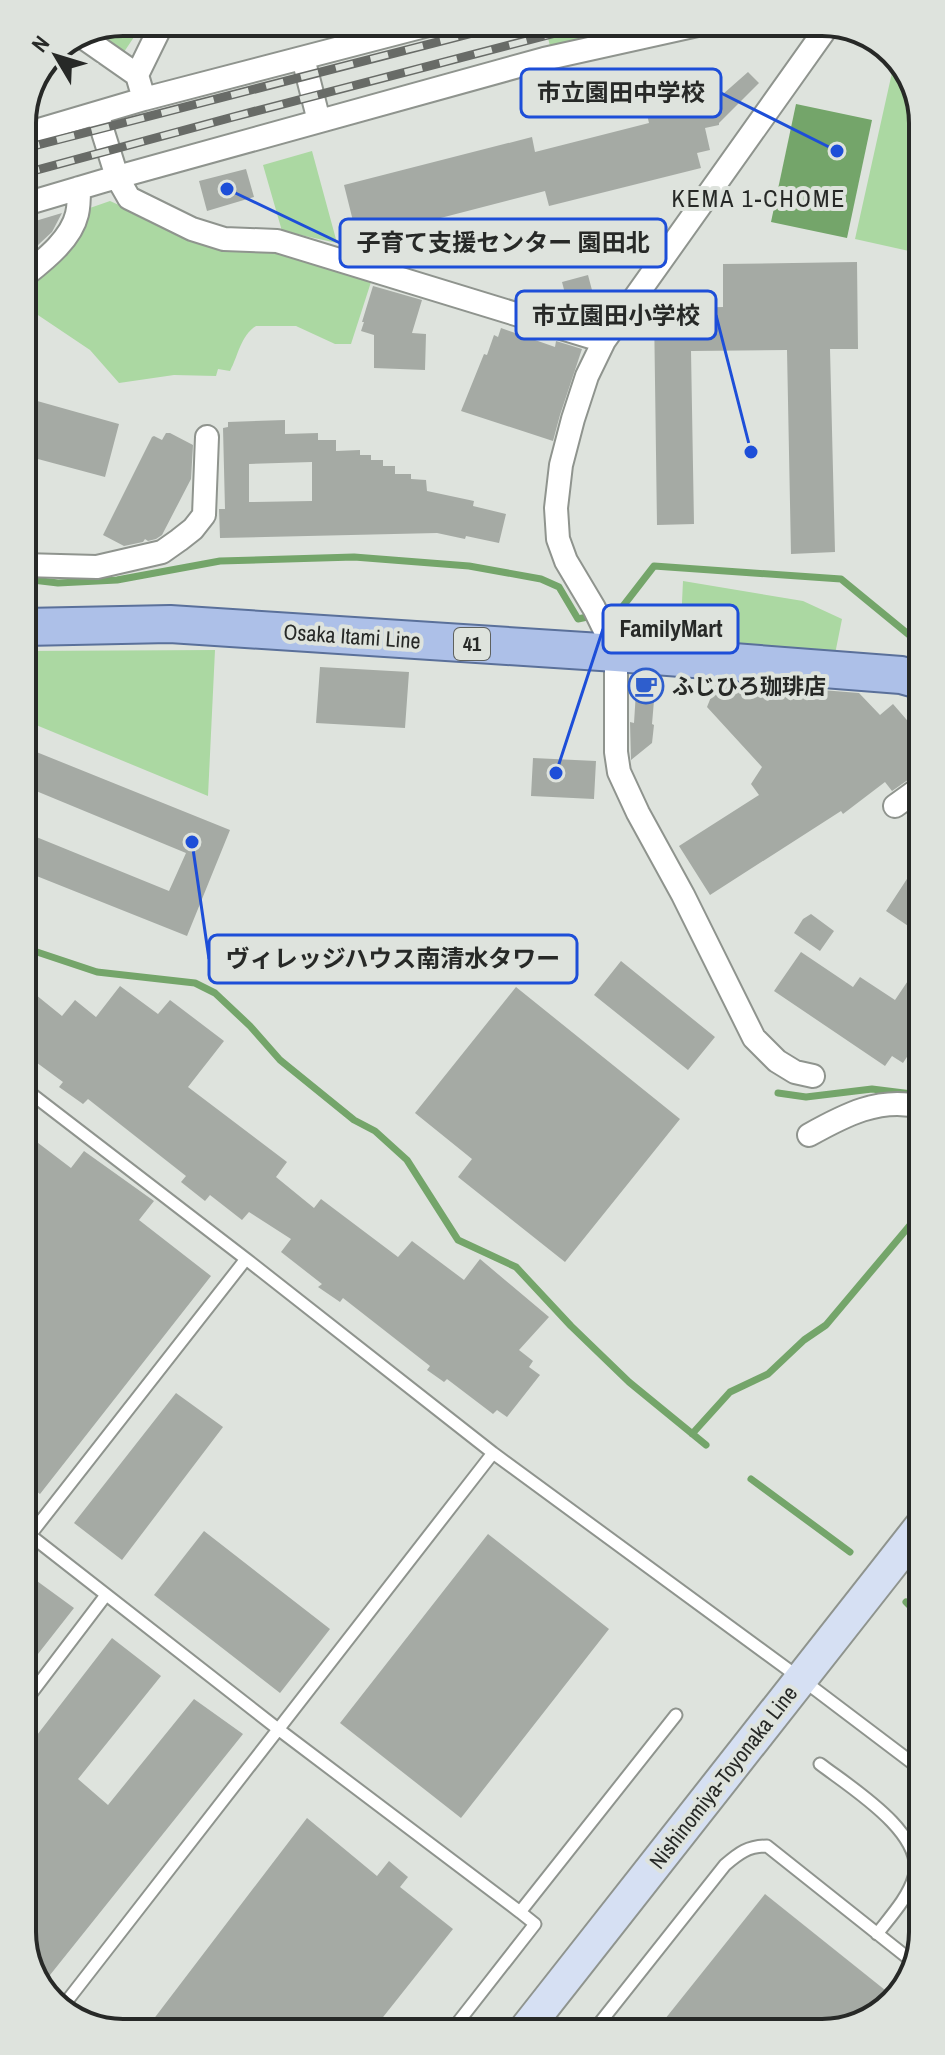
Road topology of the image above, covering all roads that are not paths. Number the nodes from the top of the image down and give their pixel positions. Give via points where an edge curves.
1 (156, 36) edge
2 (387, 36) edge
3 (648, 36) edge
4 (821, 36) edge
5 (91, 43) edge
6 (303, 58) junction
7 (137, 75) junction
8 (144, 99) junction
9 (97, 113) junction
10 (319, 121) junction
11 (36, 131) edge
12 (117, 177) junction
13 (79, 188) junction
14 (36, 201) edge
15 (36, 267) edge
16 (604, 341) junction
17 (207, 437) dead end
18 (36, 565) edge
19 (36, 627) edge
20 (616, 653) junction
21 (909, 677) edge
22 (909, 796) edge
23 (895, 806) dead end
24 (813, 1076) dead end
25 (36, 1097) edge
26 (909, 1106) edge
27 (809, 1135) dead end
28 (246, 1259) junction
29 (493, 1453) junction
30 (36, 1524) edge
31 (36, 1540) edge
32 (909, 1541) edge
33 (106, 1595) junction
34 (800, 1678) junction
35 (36, 1687) edge
36 (676, 1715) dead end
37 (278, 1729) junction
38 (909, 1760) edge
39 (820, 1764) dead end
40 (909, 1843) edge
41 (909, 1888) edge
42 (520, 1912) junction
43 (877, 1934) junction
44 (905, 1956) edge
45 (68, 1999) edge
46 (461, 2019) edge
47 (534, 2019) edge
48 (603, 2019) edge

1 - 7 street
2 - 6 street
3 - 10 street
4 - 16 street
5 - 7 street
6 - 8 street
6 - 10 street
7 - 8 street
8 - 9 street
9 - 11 street
9 - 12 street
10 - 12 street
12 - 13 street
12 - 16 street via 129,198 192,229 224,239 277,241
13 - 14 street
13 - 15 street via 69,233
16 - 20 street via 573,419 556,508 566,561
17 - 18 street via 204,515 179,540 162,552 97,567
19 - 20 main road, Osaka Itami Line / 41 via 170,624
20 - 21 main road, Osaka Itami Line / 41
20 - 24 street via 616,752 638,813 754,1038 777,1061
22 - 23 street
25 - 28 lane
26 - 27 street via 885,1104 846,1114
28 - 29 lane
28 - 30 lane
29 - 34 lane
29 - 37 lane
31 - 33 lane
32 - 34 main road, Nishinomiya-Toyonaka Line
33 - 35 lane
33 - 37 lane
34 - 38 lane
34 - 47 main road, Nishinomiya-Toyonaka Line
36 - 42 lane
37 - 42 lane
37 - 45 lane
39 - 40 lane via 889,1818
41 - 43 lane
42 - 46 lane via 535,1924
43 - 44 lane
43 - 48 lane via 767,1846 743,1850 725,1865

